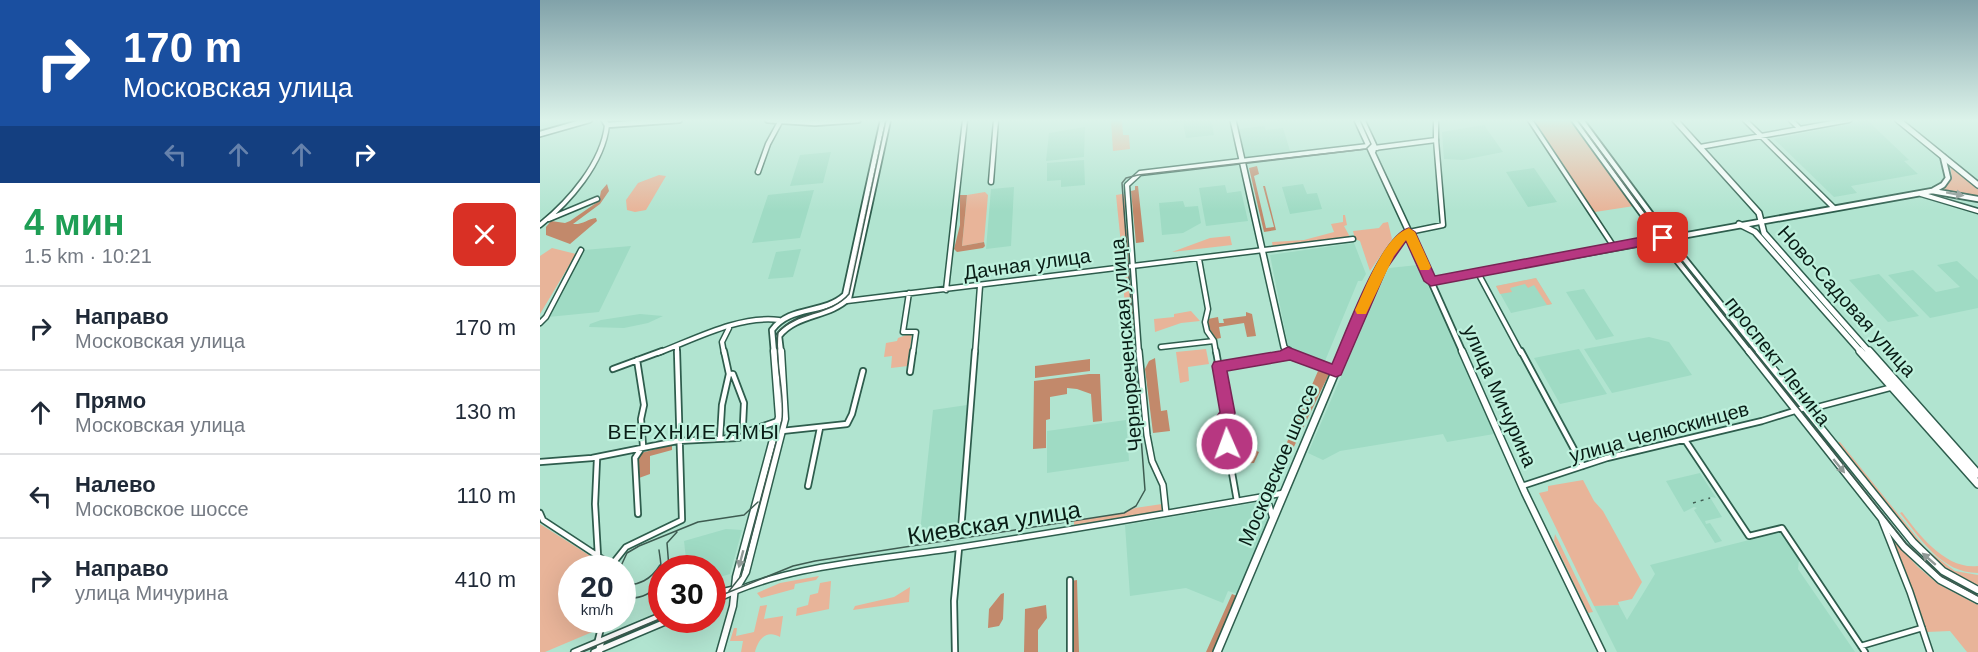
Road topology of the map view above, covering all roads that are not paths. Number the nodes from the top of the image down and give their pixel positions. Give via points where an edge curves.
1 (599, 150) edge
2 (766, 150) edge
3 (876, 150) edge
4 (882, 150) edge
5 (962, 150) edge
6 (994, 150) edge
7 (1239, 150) edge
8 (1352, 150) edge
9 (1374, 150) edge
10 (1437, 150) edge
11 (1550, 150) edge
12 (1596, 150) edge
13 (1604, 150) edge
14 (1703, 150) edge
15 (1776, 150) edge
16 (1935, 150) edge
17 (1943, 157) junction
18 (1242, 163) junction
19 (758, 172) dead end
20 (991, 182) dead end
21 (1978, 186) edge
22 (1932, 191) junction
23 (1917, 193) junction
24 (597, 199) dead end
25 (1978, 199) edge
26 (1835, 209) junction
27 (1978, 211) edge
28 (549, 219) junction
29 (1760, 222) junction
30 (1739, 224) junction
31 (540, 225) edge
32 (1409, 232) junction
33 (1755, 232) junction
34 (1668, 237) junction
35 (1660, 238) junction
36 (1353, 239) dead end
37 (1614, 247) junction
38 (582, 250) dead end
39 (1262, 251) junction
40 (1199, 260) junction
41 (1133, 265) junction
42 (1478, 273) junction
43 (1431, 281) junction
44 (980, 286) junction
45 (946, 290) junction
46 (909, 293) junction
47 (843, 301) junction
48 (779, 321) junction
49 (540, 322) edge
50 (729, 327) junction
51 (1214, 341) junction
52 (677, 346) junction
53 (1161, 347) dead end
54 (1288, 355) junction
55 (637, 360) junction
56 (1219, 366) junction
57 (613, 369) dead end
58 (863, 371) dead end
59 (1336, 371) junction
60 (910, 372) dead end
61 (729, 374) junction
62 (1893, 387) junction
63 (1804, 408) junction
64 (1814, 408) dead end
65 (1795, 410) junction
66 (778, 422) junction
67 (820, 428) junction
68 (782, 431) junction
69 (746, 432) junction
70 (720, 438) junction
71 (1685, 440) junction
72 (680, 441) junction
73 (640, 450) junction
74 (597, 459) junction
75 (540, 462) edge
76 (1583, 466) junction
77 (1974, 475) edge
78 (808, 486) dead end
79 (1522, 486) junction
80 (1284, 493) junction
81 (1259, 498) junction
82 (1237, 502) junction
83 (540, 513) edge
84 (1166, 513) junction
85 (638, 514) dead end
86 (1880, 516) junction
87 (1273, 519) junction
88 (961, 530) dead end
89 (959, 547) junction
90 (596, 555) edge
91 (598, 555) edge
92 (620, 555) edge
93 (1070, 580) dead end
94 (736, 589) junction
95 (1978, 590) edge
96 (726, 591) edge
97 (726, 594) edge
98 (1978, 600) edge
99 (648, 621) edge
100 (1922, 628) junction
101 (648, 629) edge
102 (600, 633) edge
103 (601, 641) junction
104 (1861, 646) junction
105 (598, 651) edge
106 (574, 652) edge
107 (720, 652) edge
108 (955, 652) edge
109 (1070, 652) edge
110 (1217, 652) edge
111 (1602, 652) edge
112 (1865, 652) edge
113 (1930, 652) edge

1 - 28 street
2 - 19 street
3 - 47 main road
4 - 47 main road via 851,294
5 - 45 street
6 - 20 street
7 - 18 main road
8 - 18 street
9 - 32 main road, улица Мичурина
10 - 32 street via 1443,225
11 - 37 street
12 - 35 main road, проспект Ленина
13 - 34 main road, проспект Ленина
14 - 29 main road, Ново-Садовая улица via 1759,213
15 - 26 street
16 - 17 main road
17 - 21 main road
17 - 22 main road via 1948,178
18 - 39 main road
18 - 41 street, Чернореченская улица via 1136,176 1127,188
22 - 23 main road
22 -> 25 main road
23 - 26 main road
23 - 27 street
24 - 28 street
26 - 29 main road
28 - 31 street
29 - 30 main road
29 - 33 main road via 1755,225
29 - 77 main road, Ново-Садовая улица via 1764,233
30 - 33 main road
30 - 34 main road
32 - 43 main road, улица Мичурина
32 - 59 main road, Московское шоссе via 1397,242 1381,267
33 - 62 main road, Ново-Садовая улица
34 - 35 main road
34 - 63 main road, проспект Ленина
35 - 37 main road
35 - 65 main road, проспект Ленина
36 - 39 street, Дачная улица
37 - 42 main road
38 - 49 street
39 - 40 street, Дачная улица
39 - 54 main road
40 - 41 street, Дачная улица
40 - 51 street via 1208,309 1205,322
41 - 44 street, Дачная улица
41 - 84 street, Чернореченская улица via 1147,435 1152,461 1163,485
42 - 43 main road
42 - 76 street
43 - 79 main road, улица Мичурина
44 - 45 street, Дачная улица
44 - 88 street
45 - 46 street, Дачная улица
46 - 47 street, Дачная улица
46 - 60 street via 903,332 916,332
47 - 48 main road
47 - 68 main road via 830,313 793,322 781,333 786,403
48 - 50 street via 762,318
48 - 66 main road via 771,336
50 - 52 street
50 - 61 street via 722,342
51 - 53 street
51 - 56 street
52 - 55 street
52 - 72 street
54 - 56 street
54 - 59 main road
55 - 57 street
55 - 73 street via 644,405
56 - 82 street via 1227,413 1223,419 1226,454
58 - 67 street via 847,424
59 - 80 main road, Московское шоссе
61 - 69 street via 733,374 742,393
61 - 70 street
62 - 64 street
62 - 77 main road, Ново-Садовая улица
63 - 65 street, улица Челюскинцев
95 -> 63 main road, проспект Ленина via 1955,579 1922,553
65 - 71 street, улица Челюскинцев
65 -> 86 main road, проспект Ленина
66 - 69 street
66 -> 94 main road
67 - 68 street
67 - 78 street
68 - 94 main road via 746,572
69 - 70 street via 745,436 728,441
70 - 72 street
71 - 76 street, улица Челюскинцев
71 - 104 street via 1749,536 1782,528
72 - 73 street
72 - 92 street via 682,520 626,548
73 - 74 street
73 - 85 street via 634,458
74 - 75 street
74 - 91 street
76 - 79 street, улица Челюскинцев
79 - 111 main road, улица Мичурина
80 - 81 street, Киевская улица
80 - 87 main road, Московское шоссе
81 - 82 street, Киевская улица
81 - 87 street via 1269,505
82 - 84 street, Киевская улица
83 - 90 street via 543,520
84 - 89 street, Киевская улица
86 - 98 main road, проспект Ленина via 1929,571
86 - 100 street
87 - 110 main road, Московское шоссе
89 - 94 street, Киевская улица via 792,573
89 - 108 street
93 - 109 street
94 - 96 street
94 - 97 street
94 - 107 main road
99 - 103 street
100 - 104 street
100 - 113 street
101 - 105 street
102 - 103 street
103 - 105 main road
103 - 106 street
104 - 112 street

